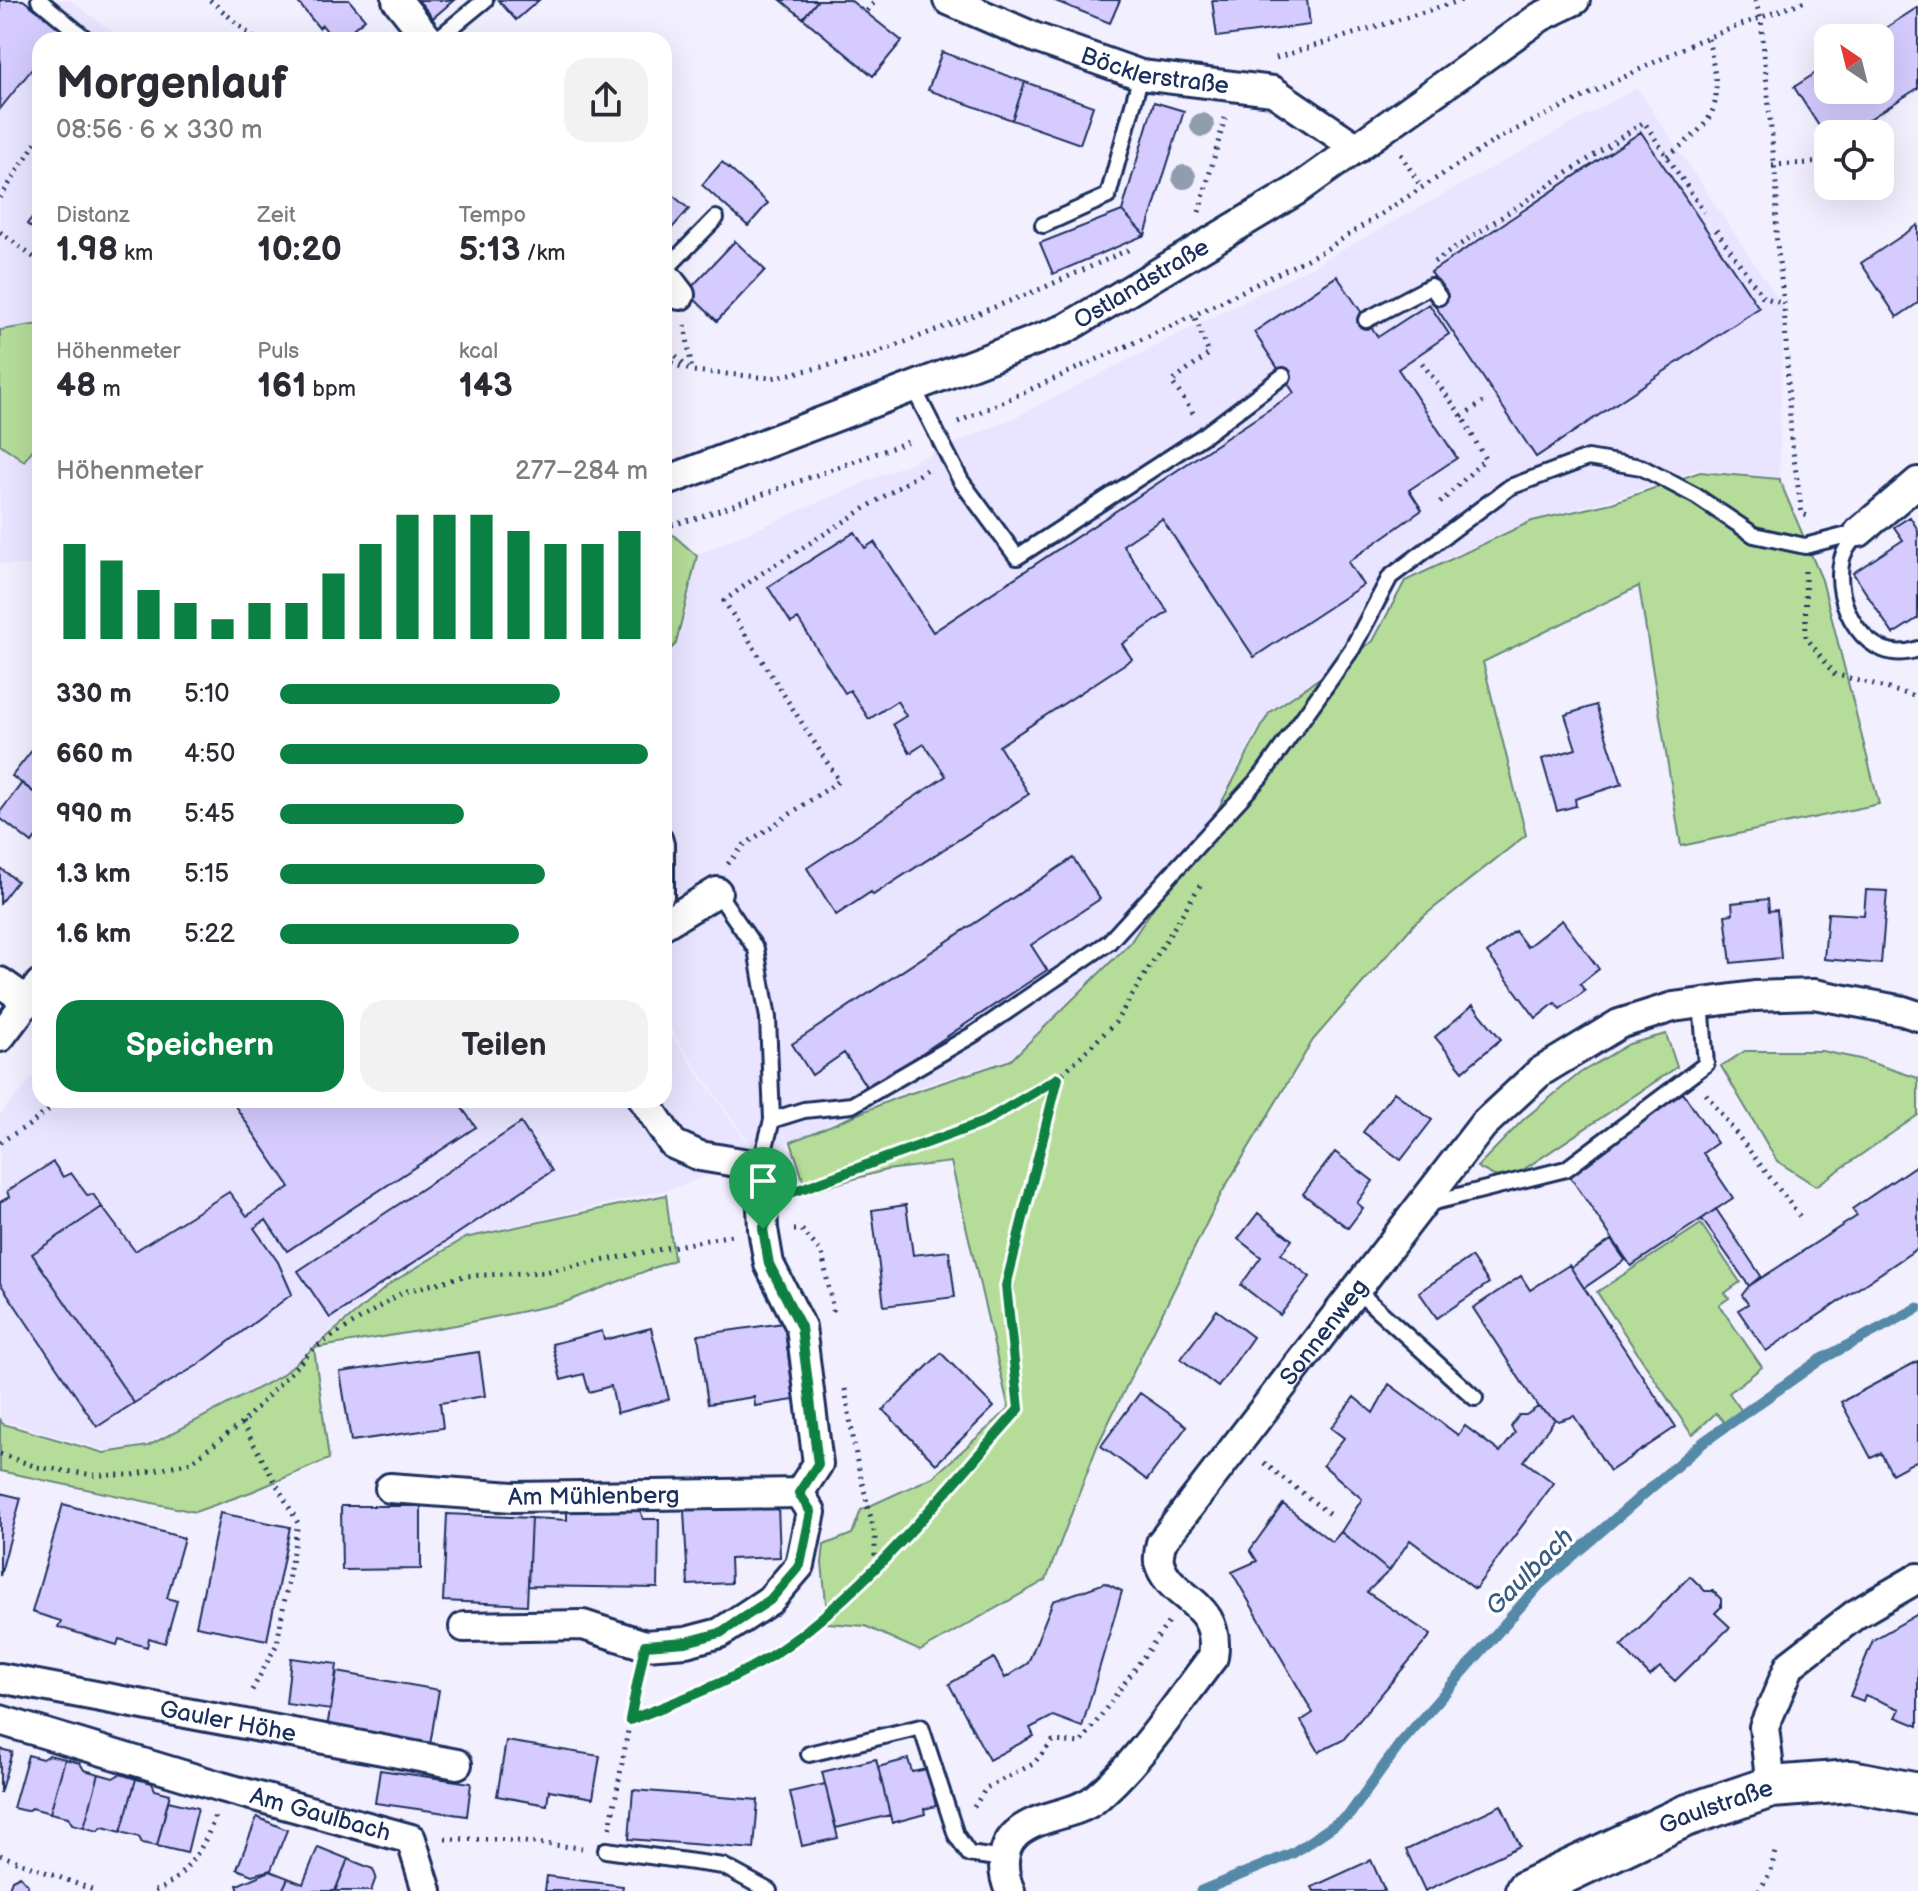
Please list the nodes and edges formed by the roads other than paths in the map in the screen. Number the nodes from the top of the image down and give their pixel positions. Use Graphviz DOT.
graph roads {
  1 [pos="39,0"];
  2 [pos="397,0"];
  3 [pos="485,0"];
  4 [pos="948,0"];
  5 [pos="1575,0"];
  6 [pos="77,32"];
  7 [pos="423,32"];
  8 [pos="446,32"];
  9 [pos="1141,75"];
  10 [pos="1357,148"];
  11 [pos="716,218"];
  12 [pos="1043,225"];
  13 [pos="672,276"];
  14 [pos="1435,291"];
  15 [pos="1366,320"];
  16 [pos="1283,376"];
  17 [pos="913,387"];
  18 [pos="672,479"];
  19 [pos="1918,482"];
  20 [pos="1859,532"];
  21 [pos="1918,649"];
  22 [pos="717,892"];
  23 [pos="672,919"];
  24 [pos="0,982"];
  25 [pos="32,992"];
  26 [pos="32,993"];
  27 [pos="1701,1002"];
  28 [pos="1918,1016"];
  29 [pos="0,1037"];
  30 [pos="649,1108"];
  31 [pos="772,1120"];
  32 [pos="760,1166"];
  33 [pos="1422,1205"];
  34 [pos="1356,1290"];
  35 [pos="1475,1398"];
  36 [pos="390,1488"];
  37 [pos="799,1493"];
  38 [pos="1918,1578"];
  39 [pos="464,1627"];
  40 [pos="0,1678"];
  41 [pos="0,1720"];
  42 [pos="809,1754"];
  43 [pos="457,1764"];
  44 [pos="1771,1787"];
  45 [pos="1918,1794"];
  46 [pos="606,1850"];
  47 [pos="1003,1859"];
  48 [pos="427,1891"];
  49 [pos="769,1891"];
  50 [pos="1010,1891"];
  51 [pos="1526,1891"];
  1 -- 6 [label="lane"];
  2 -- 7 [label="street"];
  3 -- 8 [label="lane"];
  4 -- 9 [label="street, Böcklerstraße"];
  5 -- 10 [label="street, Ostlandstraße"];
  9 -- 10 [label="street, Böcklerstraße"];
  9 -- 12 [label="lane"];
  10 -- 17 [label="street, Ostlandstraße"];
  11 -- 13 [label="lane"];
  14 -- 15 [label="lane"];
  16 -- 17 [label="lane"];
  17 -- 18 [label="street, Ostlandstraße"];
  19 -- 20 [label="street"];
  20 -- 21 [label="lane"];
  20 -- 31 [label="lane"];
  22 -- 23 [label="street"];
  22 -- 31 [label="lane"];
  24 -- 25 [label="street"];
  26 -- 29 [label="street"];
  27 -- 28 [label="street, Sonnenweg"];
  27 -- 33 [label="street, Sonnenweg"];
  27 -- 33 [label="lane"];
  30 -- 32 [label="street"];
  31 -- 32 [label="lane"];
  32 -- 37 [label="street"];
  33 -- 34 [label="street, Sonnenweg"];
  34 -- 35 [label="lane"];
  34 -- 47 [label="street, Sonnenweg"];
  36 -- 37 [label="street, Am Mühlenberg"];
  37 -- 39 [label="street"];
  38 -- 44 [label="street"];
  40 -- 43 [label="street, Gauler Höhe"];
  41 -- 48 [label="street, Am Gaulbach"];
  42 -- 47 [label="lane"];
  44 -- 45 [label="main road, Gaulstraße"];
  44 -- 51 [label="main road, Gaulstraße"];
  46 -- 49 [label="lane"];
  47 -- 50 [label="street"];
}
